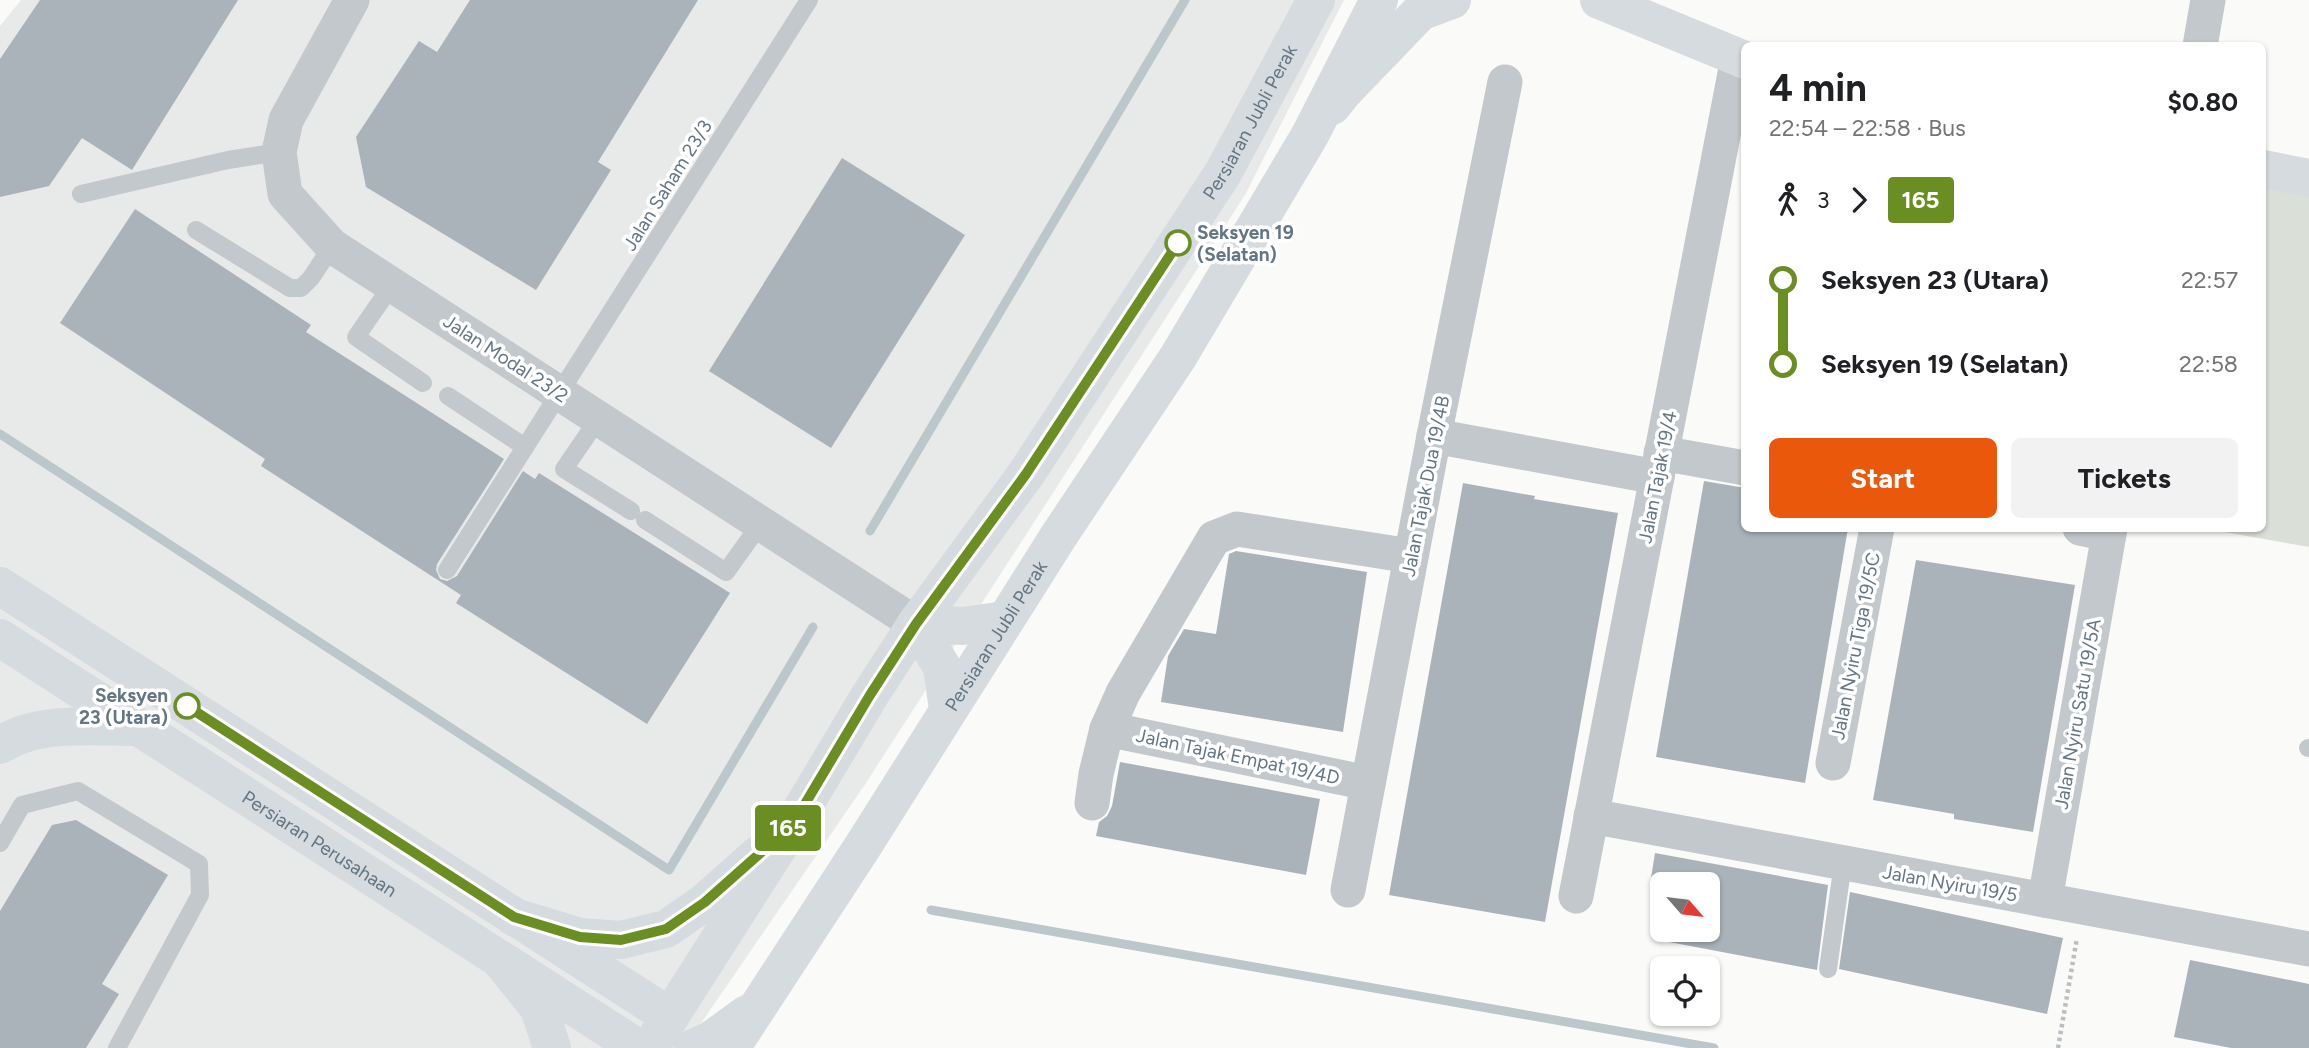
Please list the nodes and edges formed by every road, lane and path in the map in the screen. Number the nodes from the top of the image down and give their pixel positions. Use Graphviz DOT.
graph roads {
  1 [pos="352,0"];
  2 [pos="809,0"];
  3 [pos="1316,0"];
  4 [pos="1379,0"];
  5 [pos="1452,0"];
  6 [pos="1599,0"];
  7 [pos="2208,0"];
  8 [pos="2201,42"];
  9 [pos="1741,59"];
  10 [pos="1505,82"];
  11 [pos="1311,135"];
  12 [pos="279,152"];
  13 [pos="2266,170"];
  14 [pos="2309,178"];
  15 [pos="81,194"];
  16 [pos="196,230"];
  17 [pos="332,246"];
  18 [pos="392,285"];
  19 [pos="423,383"];
  20 [pos="560,393"];
  21 [pos="448,396"];
  22 [pos="599,418"];
  23 [pos="1434,436"];
  24 [pos="525,447"];
  25 [pos="1659,465"];
  26 [pos="1741,468"];
  27 [pos="761,523"];
  28 [pos="1876,532"];
  29 [pos="2100,532"];
  30 [pos="1411,556"];
  31 [pos="447,570"];
  32 [pos="0,586"];
  33 [pos="1004,620"];
  34 [pos="916,624"];
  35 [pos="0,638"];
  36 [pos="948,709"];
  37 [pos="138,727"];
  38 [pos="1107,729"];
  39 [pos="0,745"];
  40 [pos="1833,763"];
  41 [pos="1368,783"];
  42 [pos="1092,803"];
  43 [pos="1591,816"];
  44 [pos="793,824"];
  45 [pos="0,843"];
  46 [pos="1843,863"];
  47 [pos="1349,890"];
  48 [pos="1576,896"];
  49 [pos="2045,900"];
  50 [pos="2082,907"];
  51 [pos="514,917"];
  52 [pos="2309,949"];
  53 [pos="501,961"];
  54 [pos="1828,969"];
  55 [pos="760,1004"];
  56 [pos="668,1038"];
  57 [pos="117,1048"];
  58 [pos="552,1048"];
  59 [pos="638,1048"];
  60 [pos="693,1048"];
  61 [pos="731,1048"];
  62 [pos="2058,1048"];
  1 -- 12 [label="street, Jalan Modal 23/2"];
  2 -- 20 [label="lane, Jalan Saham 23/3"];
  3 -- 34 [label="main road, Persiaran Jubli Perak"];
  4 -- 11 [label="main road, Persiaran Jubli Perak"];
  5 -- 11 [label="main road"];
  6 -- 9 [label="main road"];
  7 -- 8 [label="street"];
  9 -- 25 [label="street, Jalan Tajak 19/4"];
  10 -- 23 [label="street, Jalan Tajak Dua 19/4B"];
  11 -- 33 [label="main road, Persiaran Jubli Perak"];
  12 -- 15 [label="lane"];
  12 -- 17 [label="street, Jalan Modal 23/2"];
  13 -- 14 [label="main road"];
  16 -- 17 [label="lane"];
  17 -- 18 [label="street, Jalan Modal 23/2"];
  18 -- 19 [label="lane"];
  18 -- 20 [label="street, Jalan Modal 23/2"];
  20 -- 22 [label="street, Jalan Modal 23/2"];
  20 -- 24 [label="lane, Jalan Saham 23/3"];
  21 -- 24 [label="lane"];
  22 -- 27 [label="street, Jalan Modal 23/2"];
  22 -- 27 [label="lane"];
  23 -- 25 [label="street"];
  23 -- 30 [label="street, Jalan Tajak Dua 19/4B"];
  24 -- 31 [label="lane, Jalan Saham 23/3"];
  25 -- 26 [label="street"];
  25 -- 43 [label="street, Jalan Tajak 19/4"];
  27 -- 34 [label="street, Jalan Modal 23/2"];
  28 -- 40 [label="street, Jalan Nyiru Tiga 19/5C"];
  29 -- 49 [label="street, Jalan Nyiru Satu 19/5A"];
  30 -- 38 [label="street"];
  30 -- 41 [label="street, Jalan Tajak Dua 19/4B"];
  32 -- 51 [label="main road"];
  33 -- 34 [label="main road"];
  33 -- 36 [label="main road, Persiaran Jubli Perak"];
  34 -- 36 [label="main road"];
  34 -- 44 [label="main road, Persiaran Jubli Perak"];
  35 -- 37 [label="main road, Persiaran Perusahaan"];
  36 -- 55 [label="main road, Persiaran Jubli Perak"];
  37 -- 39 [label="main road"];
  37 -- 53 [label="main road, Persiaran Perusahaan"];
  38 -- 41 [label="street, Jalan Tajak Empat 19/4D"];
  38 -- 42 [label="street"];
  41 -- 47 [label="street, Jalan Tajak Dua 19/4B"];
  43 -- 46 [label="street, Jalan Nyiru 19/5"];
  43 -- 48 [label="street, Jalan Tajak 19/4"];
  44 -- 51 [label="main road"];
  44 -- 56 [label="main road, Persiaran Jubli Perak"];
  45 -- 57 [label="lane"];
  46 -- 49 [label="street, Jalan Nyiru 19/5"];
  46 -- 54 [label="lane"];
  49 -- 50 [label="street, Jalan Nyiru 19/5"];
  50 -- 52 [label="street, Jalan Nyiru 19/5"];
  50 -- 62 [label="path"];
  51 -- 56 [label="main road"];
  53 -- 58 [label="main road"];
  53 -- 59 [label="main road, Persiaran Perusahaan"];
  55 -- 60 [label="main road"];
  55 -- 61 [label="main road, Persiaran Jubli Perak"];
}
